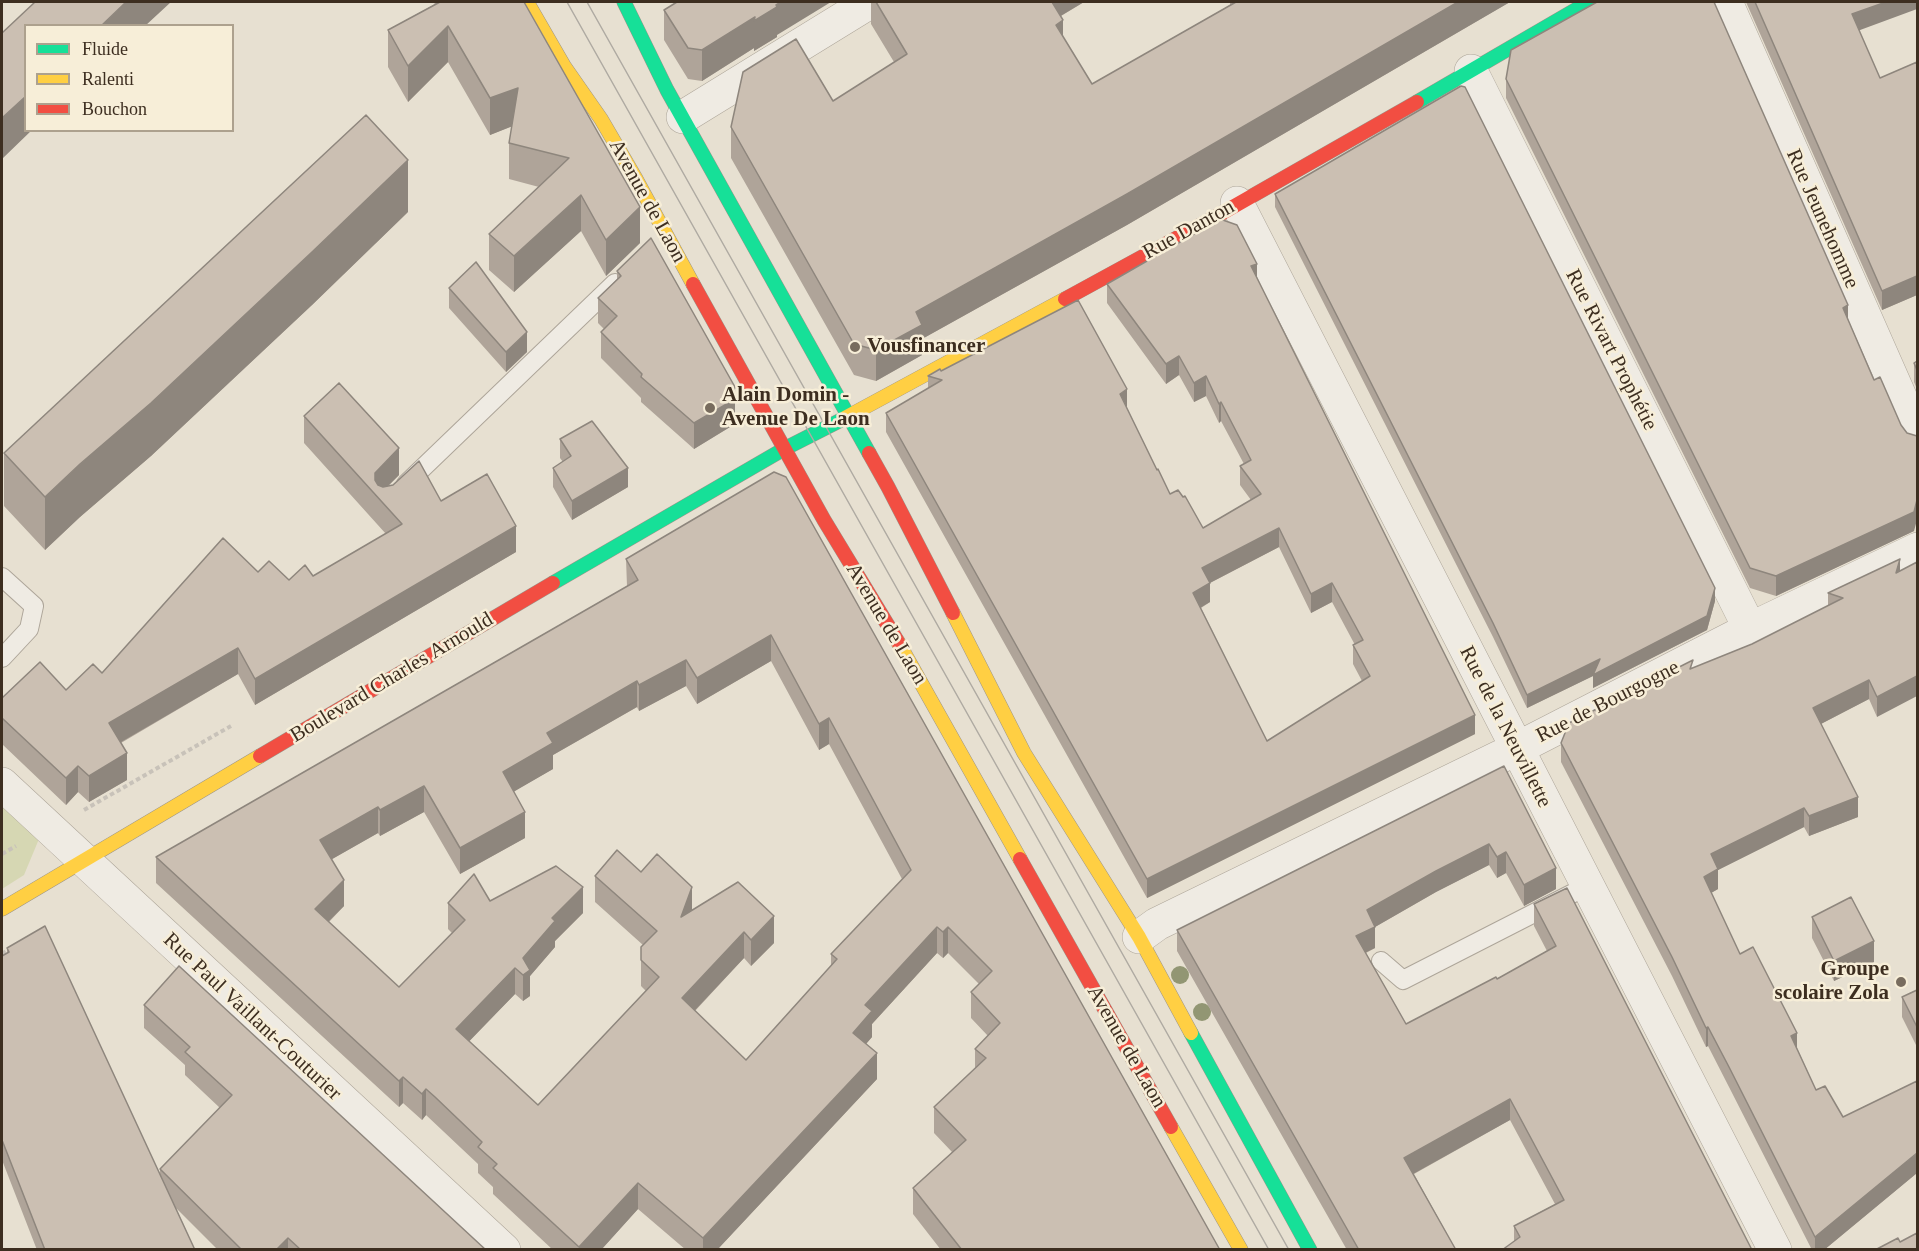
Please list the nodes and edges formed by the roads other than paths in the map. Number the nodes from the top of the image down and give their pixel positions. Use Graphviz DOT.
graph roads {
  1 [pos="527,2"];
  2 [pos="624,2"];
  3 [pos="870,2"];
  4 [pos="1589,2"];
  5 [pos="1726,2"];
  6 [pos="1471,71"];
  7 [pos="683,117"];
  8 [pos="1237,203"];
  9 [pos="666,234"];
  10 [pos="650,250"];
  11 [pos="624,275"];
  12 [pos="847,416"];
  13 [pos="1917,437"];
  14 [pos="784,449"];
  15 [pos="395,495"];
  16 [pos="1917,549"];
  17 [pos="2,577"];
  18 [pos="1750,629"];
  19 [pos="2,658"];
  20 [pos="1516,749"];
  21 [pos="2,784"];
  22 [pos="83,861"];
  23 [pos="1587,886"];
  24 [pos="2,909"];
  25 [pos="1139,937"];
  26 [pos="1381,961"];
  27 [pos="504,1250"];
  28 [pos="1241,1250"];
  29 [pos="1310,1250"];
  30 [pos="1775,1250"];
  1 -- 9 [label="main road, Avenue de Laon"];
  2 -- 7 [label="main road"];
  3 -- 7 [label="street"];
  4 -- 6 [label="main road, Rue Danton"];
  5 -- 13 [label="street, Rue Jeunehomme"];
  6 -- 8 [label="main road, Rue Danton"];
  6 -- 18 [label="street, Rue Rivart Prophétie"];
  7 -- 12 [label="main road"];
  8 -- 12 [label="main road, Rue Danton"];
  8 -- 20 [label="street, Rue de la Neuvillette"];
  9 -- 10 [label="lane"];
  9 -- 14 [label="main road, Avenue de Laon"];
  11 -- 15 [label="lane"];
  12 -- 14 [label="main road, Rue Danton"];
  12 -- 25 [label="main road"];
  14 -- 22 [label="main road, Boulevard Charles Arnould"];
  14 -- 28 [label="main road, Avenue de Laon"];
  16 -- 18 [label="street, Rue de Bourgogne"];
  17 -- 19 [label="lane"];
  18 -- 20 [label="street, Rue de Bourgogne"];
  20 -- 23 [label="street, Rue de la Neuvillette"];
  20 -- 25 [label="street, Rue de Bourgogne"];
  21 -- 22 [label="street, Rue Paul Vaillant-Couturier"];
  22 -- 24 [label="main road, Boulevard Charles Arnould"];
  22 -- 27 [label="street, Rue Paul Vaillant-Couturier"];
  23 -- 26 [label="lane"];
  23 -- 30 [label="street, Rue de la Neuvillette"];
  25 -- 29 [label="main road"];
}
